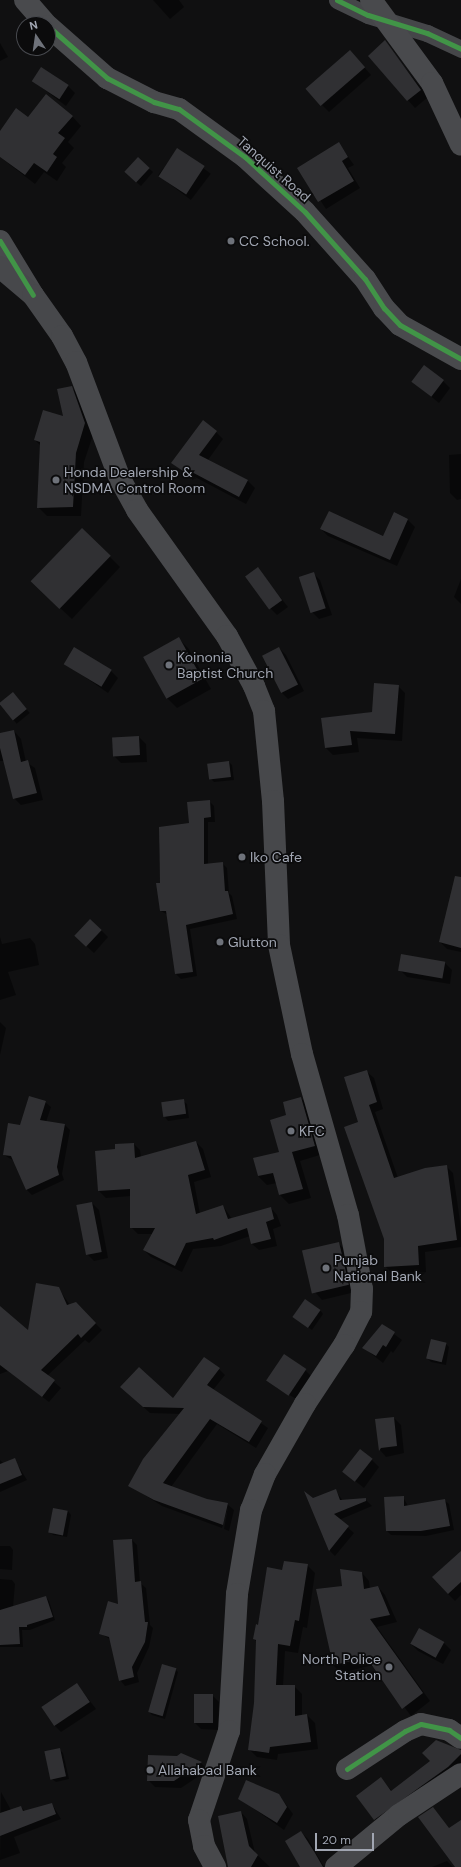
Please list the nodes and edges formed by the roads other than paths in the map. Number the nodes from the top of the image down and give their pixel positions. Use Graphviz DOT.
graph roads {
  1 [pos="25,0"];
  2 [pos="337,0"];
  3 [pos="371,0"];
  4 [pos="39,16"];
  5 [pos="383,18"];
  6 [pos="56,33"];
  7 [pos="461,49"];
  8 [pos="461,145"];
  9 [pos="0,241"];
  10 [pos="0,267"];
  11 [pos="33,295"];
  12 [pos="461,359"];
  13 [pos="461,1738"];
  14 [pos="347,1769"];
  15 [pos="460,1773"];
  16 [pos="215,1867"];
  17 [pos="336,1867"];
  1 -- 4 [label="street, Tanquist Road"];
  2 -- 5 [label="street"];
  3 -- 5 [label="street"];
  5 -- 7 [label="street"];
  5 -- 8 [label="street"];
  6 -- 12 [label="street, Tanquist Road"];
  9 -- 11 [label="street"];
  10 -- 11 [label="highway"];
  11 -- 16 [label="highway"];
  13 -- 14 [label="street"];
  15 -- 17 [label="highway"];
}
